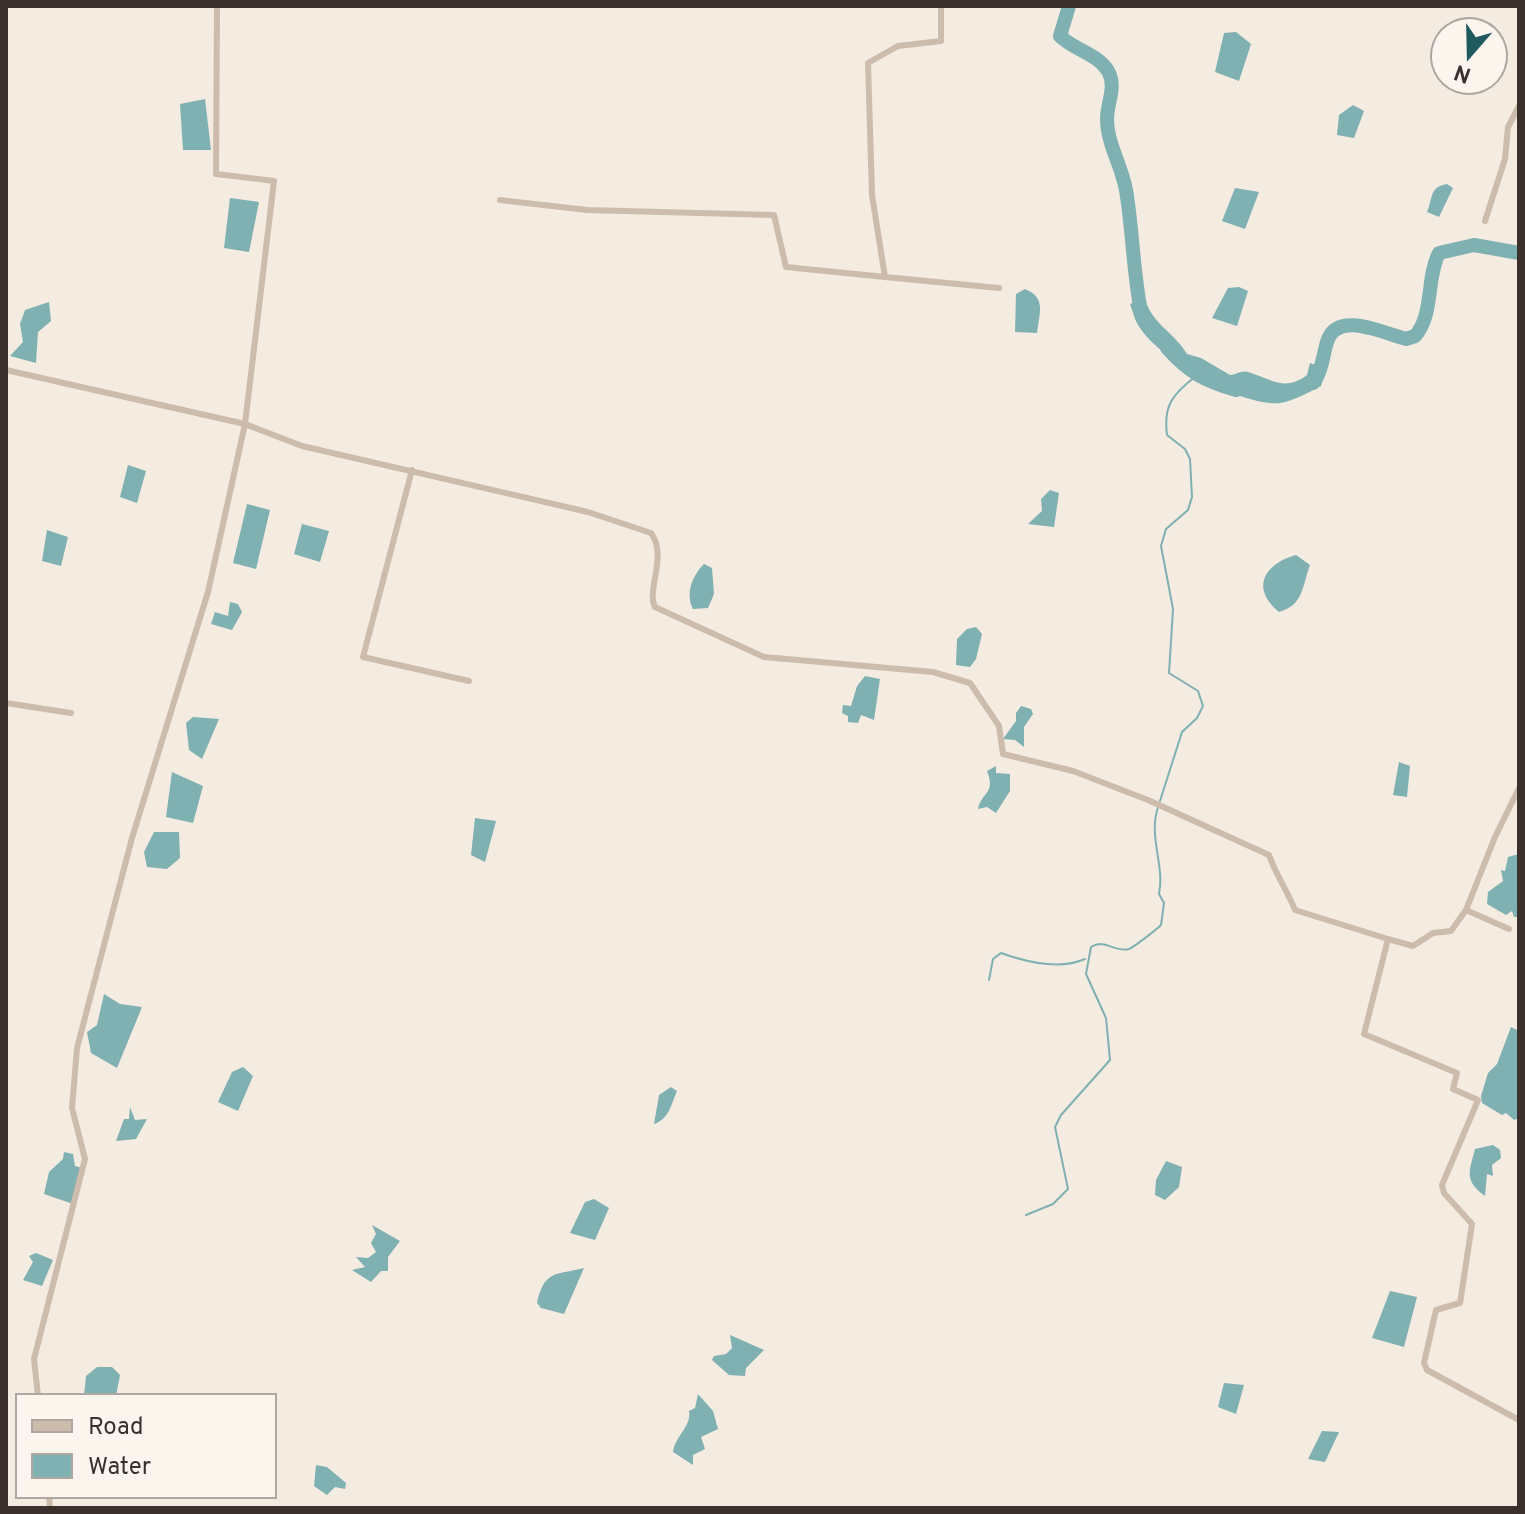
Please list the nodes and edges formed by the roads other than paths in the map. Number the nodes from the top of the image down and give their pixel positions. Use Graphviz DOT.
graph roads {
  1 [pos="217,6"];
  2 [pos="941,6"];
  3 [pos="1519,106"];
  4 [pos="500,200"];
  5 [pos="1485,221"];
  6 [pos="885,277"];
  7 [pos="999,288"];
  8 [pos="6,370"];
  9 [pos="245,424"];
  10 [pos="412,470"];
  11 [pos="469,681"];
  12 [pos="6,703"];
  13 [pos="71,713"];
  14 [pos="1519,788"];
  15 [pos="1466,910"];
  16 [pos="1509,929"];
  17 [pos="1388,939"];
  18 [pos="38,1394"];
  19 [pos="1519,1420"];
  1 -- 9 [label="street"];
  2 -- 6 [label="street"];
  3 -- 5 [label="street"];
  4 -- 6 [label="street"];
  6 -- 7 [label="street"];
  8 -- 9 [label="street"];
  9 -- 10 [label="street"];
  9 -- 18 [label="street"];
  10 -- 11 [label="street"];
  10 -- 17 [label="street"];
  12 -- 13 [label="street"];
  14 -- 15 [label="street"];
  15 -- 16 [label="street"];
  15 -- 17 [label="street"];
  17 -- 19 [label="street"];
}
